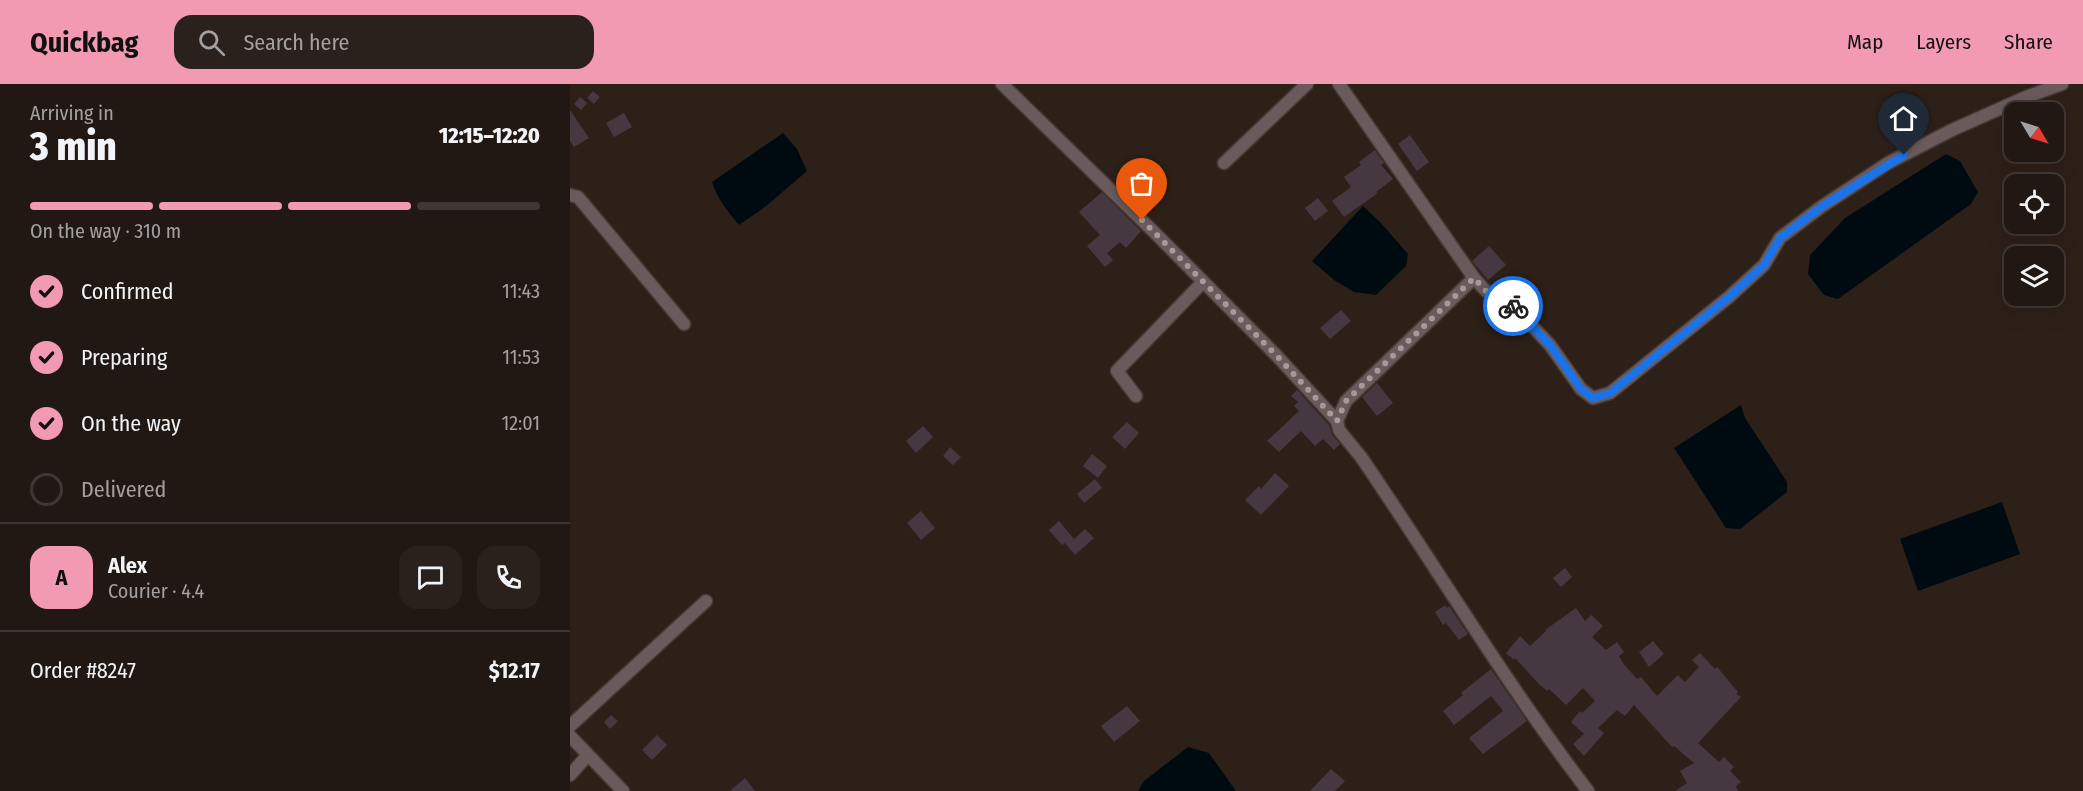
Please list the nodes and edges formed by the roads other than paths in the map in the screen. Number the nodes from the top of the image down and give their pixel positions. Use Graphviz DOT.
graph roads {
  1 [pos="1002,84"];
  2 [pos="1307,84"];
  3 [pos="1339,84"];
  4 [pos="2062,84"];
  5 [pos="1224,163"];
  6 [pos="570,195"];
  7 [pos="1474,278"];
  8 [pos="1202,283"];
  9 [pos="684,324"];
  10 [pos="1136,396"];
  11 [pos="1337,421"];
  12 [pos="706,601"];
  13 [pos="570,726"];
  14 [pos="570,736"];
  15 [pos="588,755"];
  16 [pos="570,775"];
  17 [pos="623,791"];
  18 [pos="1588,791"];
  1 -- 8 [label="street"];
  2 -- 5 [label="street"];
  3 -- 7 [label="street"];
  4 -- 7 [label="street"];
  6 -- 9 [label="street"];
  7 -- 11 [label="street"];
  8 -- 10 [label="street"];
  8 -- 11 [label="street"];
  11 -- 18 [label="street"];
  12 -- 13 [label="street"];
  14 -- 15 [label="street"];
  15 -- 16 [label="street"];
  15 -- 17 [label="street"];
}
